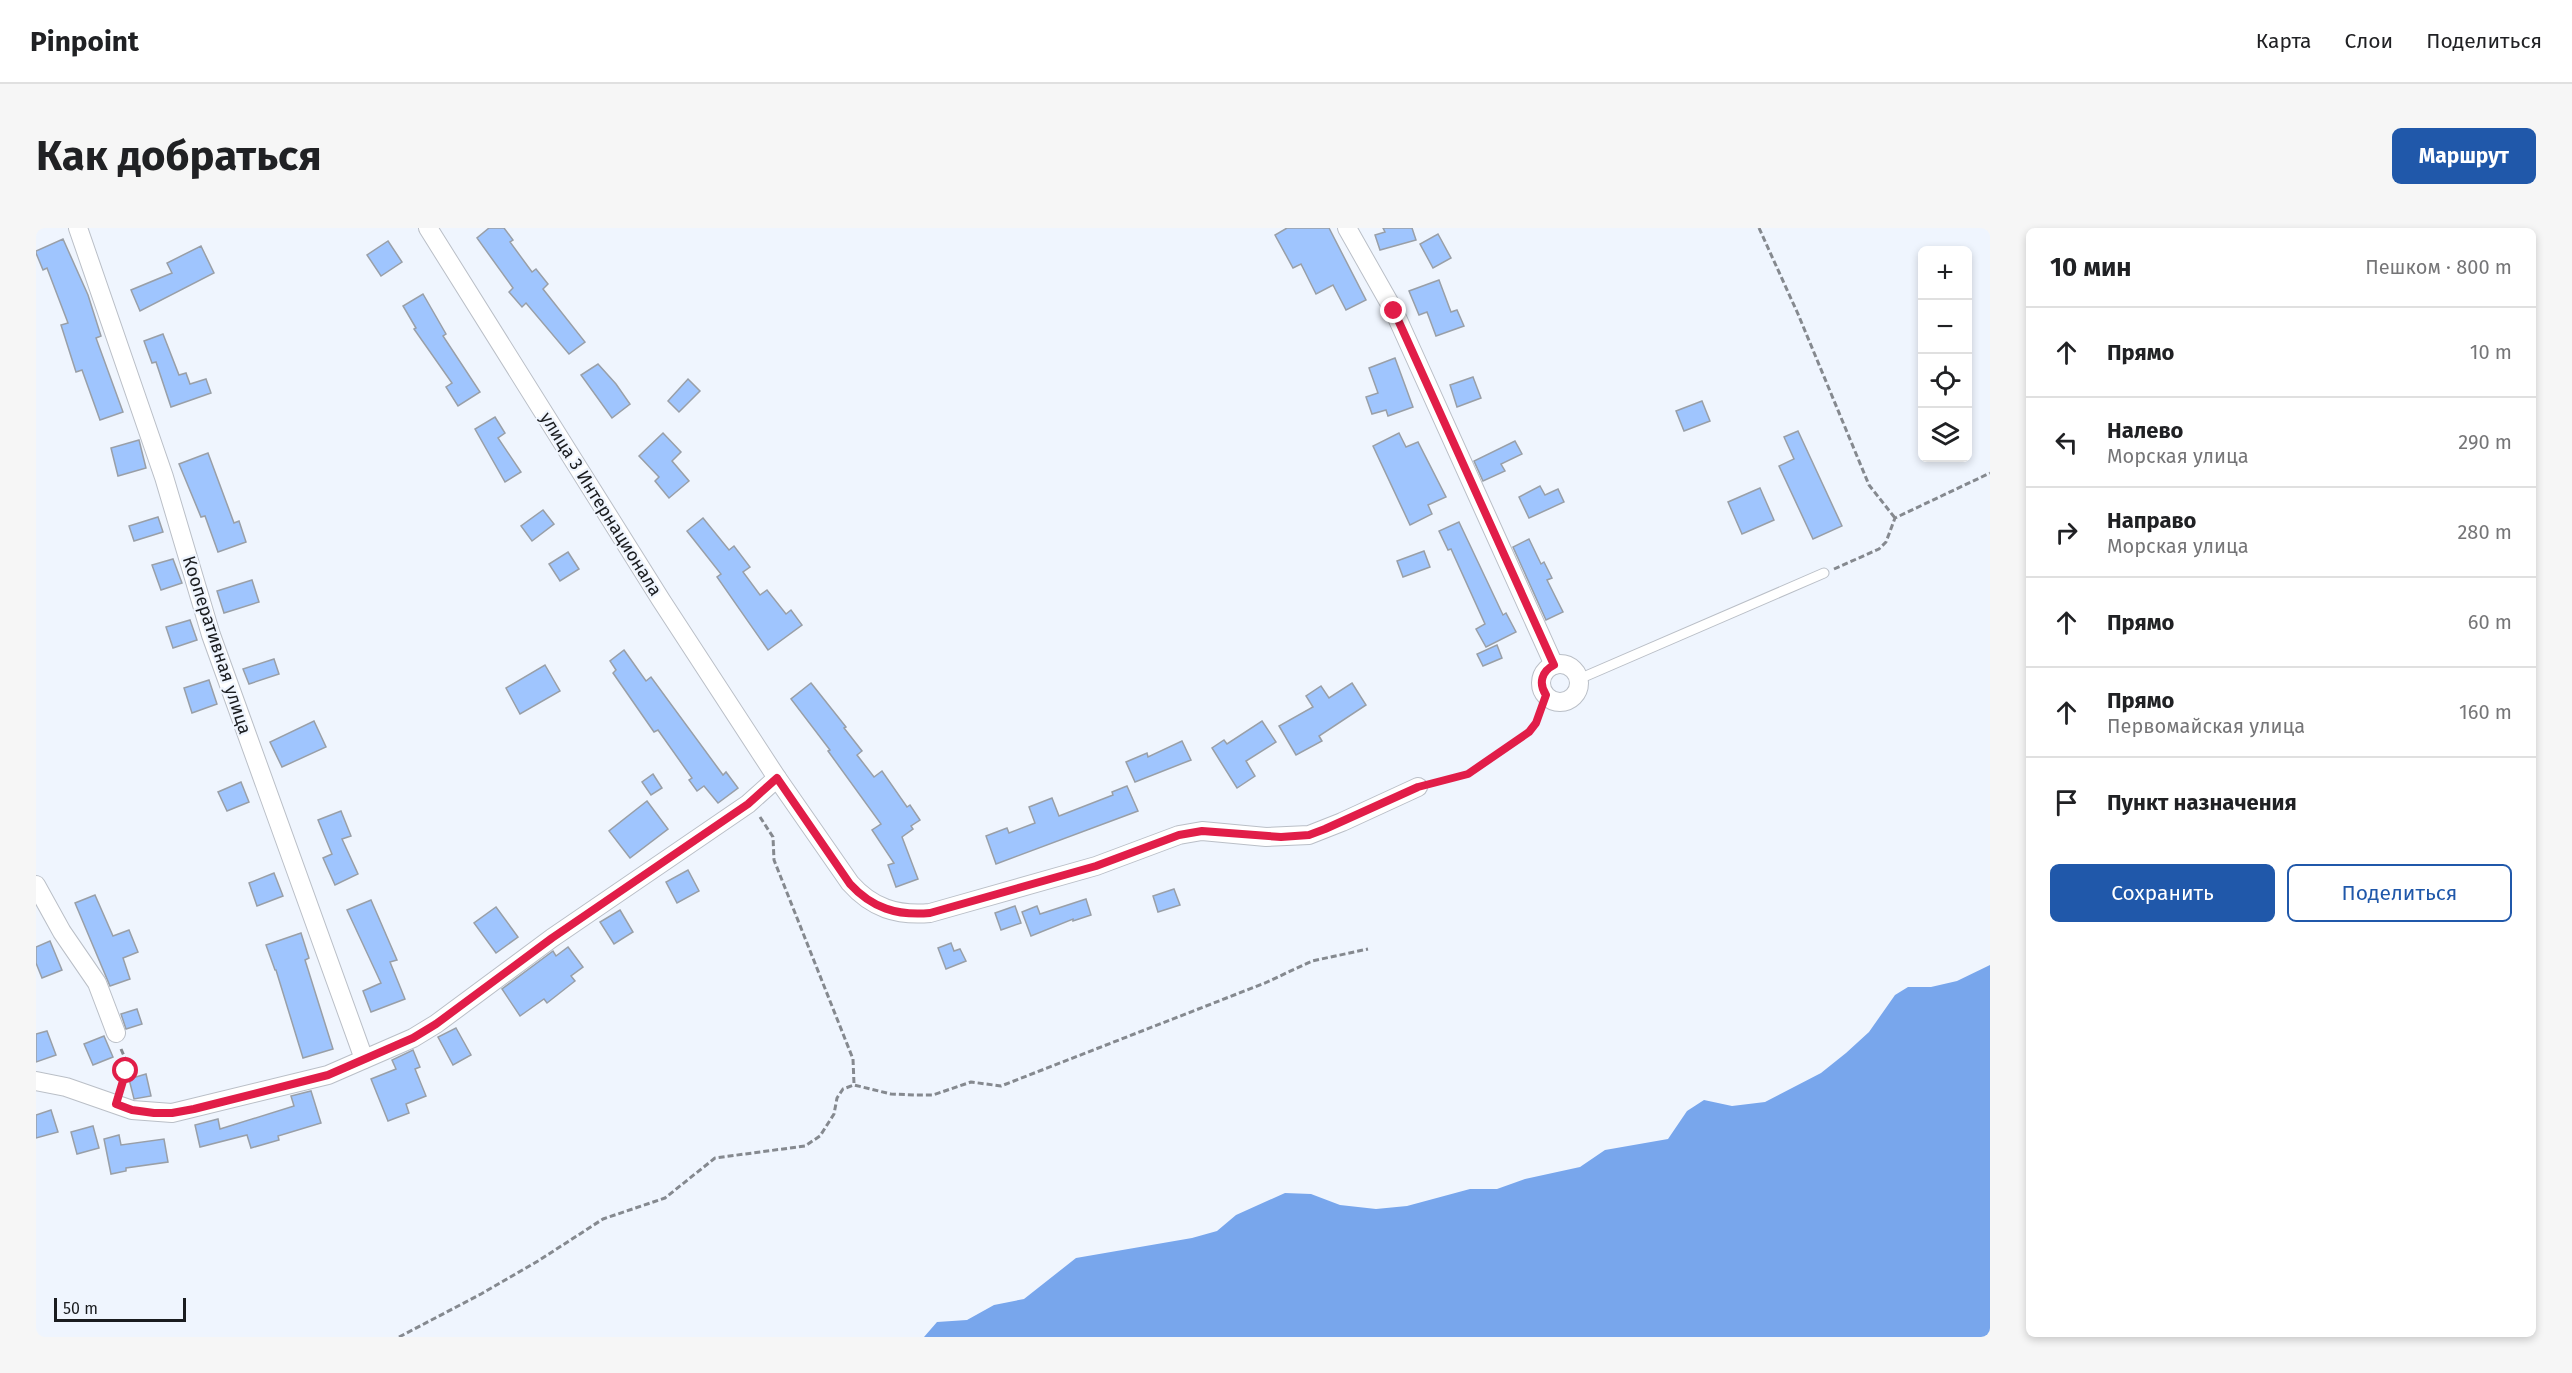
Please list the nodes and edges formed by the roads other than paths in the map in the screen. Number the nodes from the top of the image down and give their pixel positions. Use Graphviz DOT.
graph roads {
  1 [pos="78,228"];
  2 [pos="428,228"];
  3 [pos="1347,228"];
  4 [pos="1824,573"];
  5 [pos="1554,665"];
  6 [pos="1579,678"];
  7 [pos="777,778"];
  8 [pos="1418,787"];
  9 [pos="36,885"];
  10 [pos="116,1033"];
  11 [pos="364,1059"];
  12 [pos="36,1081"];
  1 -- 11 [label="street, Кооперативная улица"];
  2 -- 7 [label="street, улица 3 Интернационала"];
  3 -- 5 [label="street"];
  4 -- 6 [label="lane"];
  5 -- 6 [label="street"];
  5 -- 6 [label="street"];
  7 -- 8 [label="street, улица 3 Интернационала"];
  7 -- 11 [label="street"];
  9 -- 10 [label="street"];
  11 -- 12 [label="street"];
}
